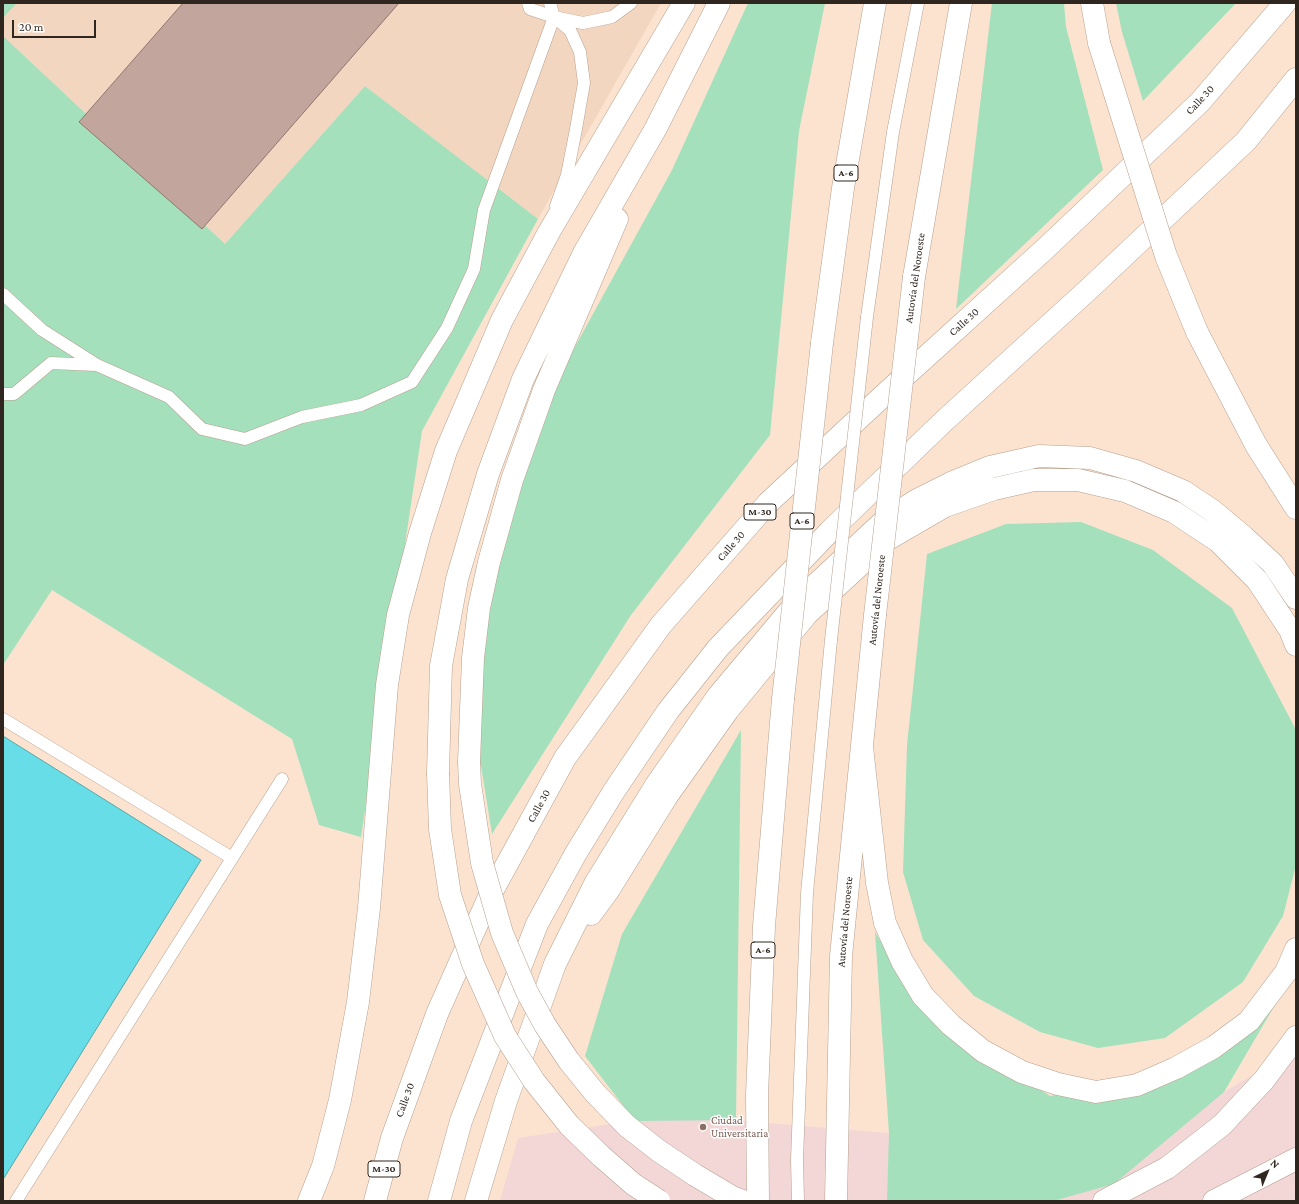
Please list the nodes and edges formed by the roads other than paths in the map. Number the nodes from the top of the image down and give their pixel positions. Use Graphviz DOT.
graph roads {
  1 [pos="528,3"];
  2 [pos="550,3"];
  3 [pos="631,3"];
  4 [pos="684,3"];
  5 [pos="719,3"];
  6 [pos="875,3"];
  7 [pos="918,3"];
  8 [pos="961,3"];
  9 [pos="1092,3"];
  10 [pos="1285,3"];
  11 [pos="554,17"];
  12 [pos="1296,79"];
  13 [pos="656,128"];
  14 [pos="549,232"];
  15 [pos="3,294"];
  16 [pos="98,365"];
  17 [pos="3,394"];
  18 [pos="1296,508"];
  19 [pos="1296,598"];
  20 [pos="1296,645"];
  21 [pos="3,719"];
  22 [pos="862,747"];
  23 [pos="282,779"];
  24 [pos="232,858"];
  25 [pos="1296,949"];
  26 [pos="555,964"];
  27 [pos="1296,1037"];
  28 [pos="392,1138"];
  29 [pos="1296,1158"];
  30 [pos="16,1201"];
  31 [pos="309,1201"];
  32 [pos="364,1201"];
  33 [pos="375,1201"];
  34 [pos="439,1201"];
  35 [pos="476,1201"];
  36 [pos="660,1201"];
  37 [pos="743,1201"];
  38 [pos="758,1201"];
  39 [pos="798,1201"];
  40 [pos="836,1201"];
  41 [pos="1104,1201"];
  42 [pos="1214,1201"];
  1 -- 11 [label="lane"];
  2 -- 11 [label="lane"];
  3 -- 11 [label="lane"];
  4 -- 14 [label="highway"];
  5 -- 13 [label="highway"];
  6 -- 38 [label="highway, A-6, bridge"];
  7 -- 39 [label="lane, bridge"];
  8 -- 22 [label="highway, Autovía del Noroeste, bridge"];
  9 -- 18 [label="highway, bridge"];
  10 -- 28 [label="highway, Calle 30 / M-30"];
  11 -- 14 [label="lane"];
  11 -- 16 [label="lane"];
  12 -- 34 [label="highway"];
  13 -- 36 [label="highway, bridge"];
  13 -- 37 [label="highway, bridge"];
  14 -- 31 [label="highway"];
  15 -- 16 [label="lane"];
  16 -- 17 [label="lane"];
  19 -- 26 [label="highway"];
  20 -- 26 [label="highway"];
  21 -- 24 [label="lane"];
  22 -- 25 [label="highway"];
  22 -- 40 [label="highway, Autovía del Noroeste"];
  23 -- 24 [label="lane"];
  24 -- 30 [label="lane"];
  26 -- 35 [label="highway"];
  27 -- 41 [label="highway"];
  28 -- 32 [label="highway"];
  28 -- 33 [label="highway, Calle 30 / M-30"];
  29 -- 42 [label="highway"];
}
